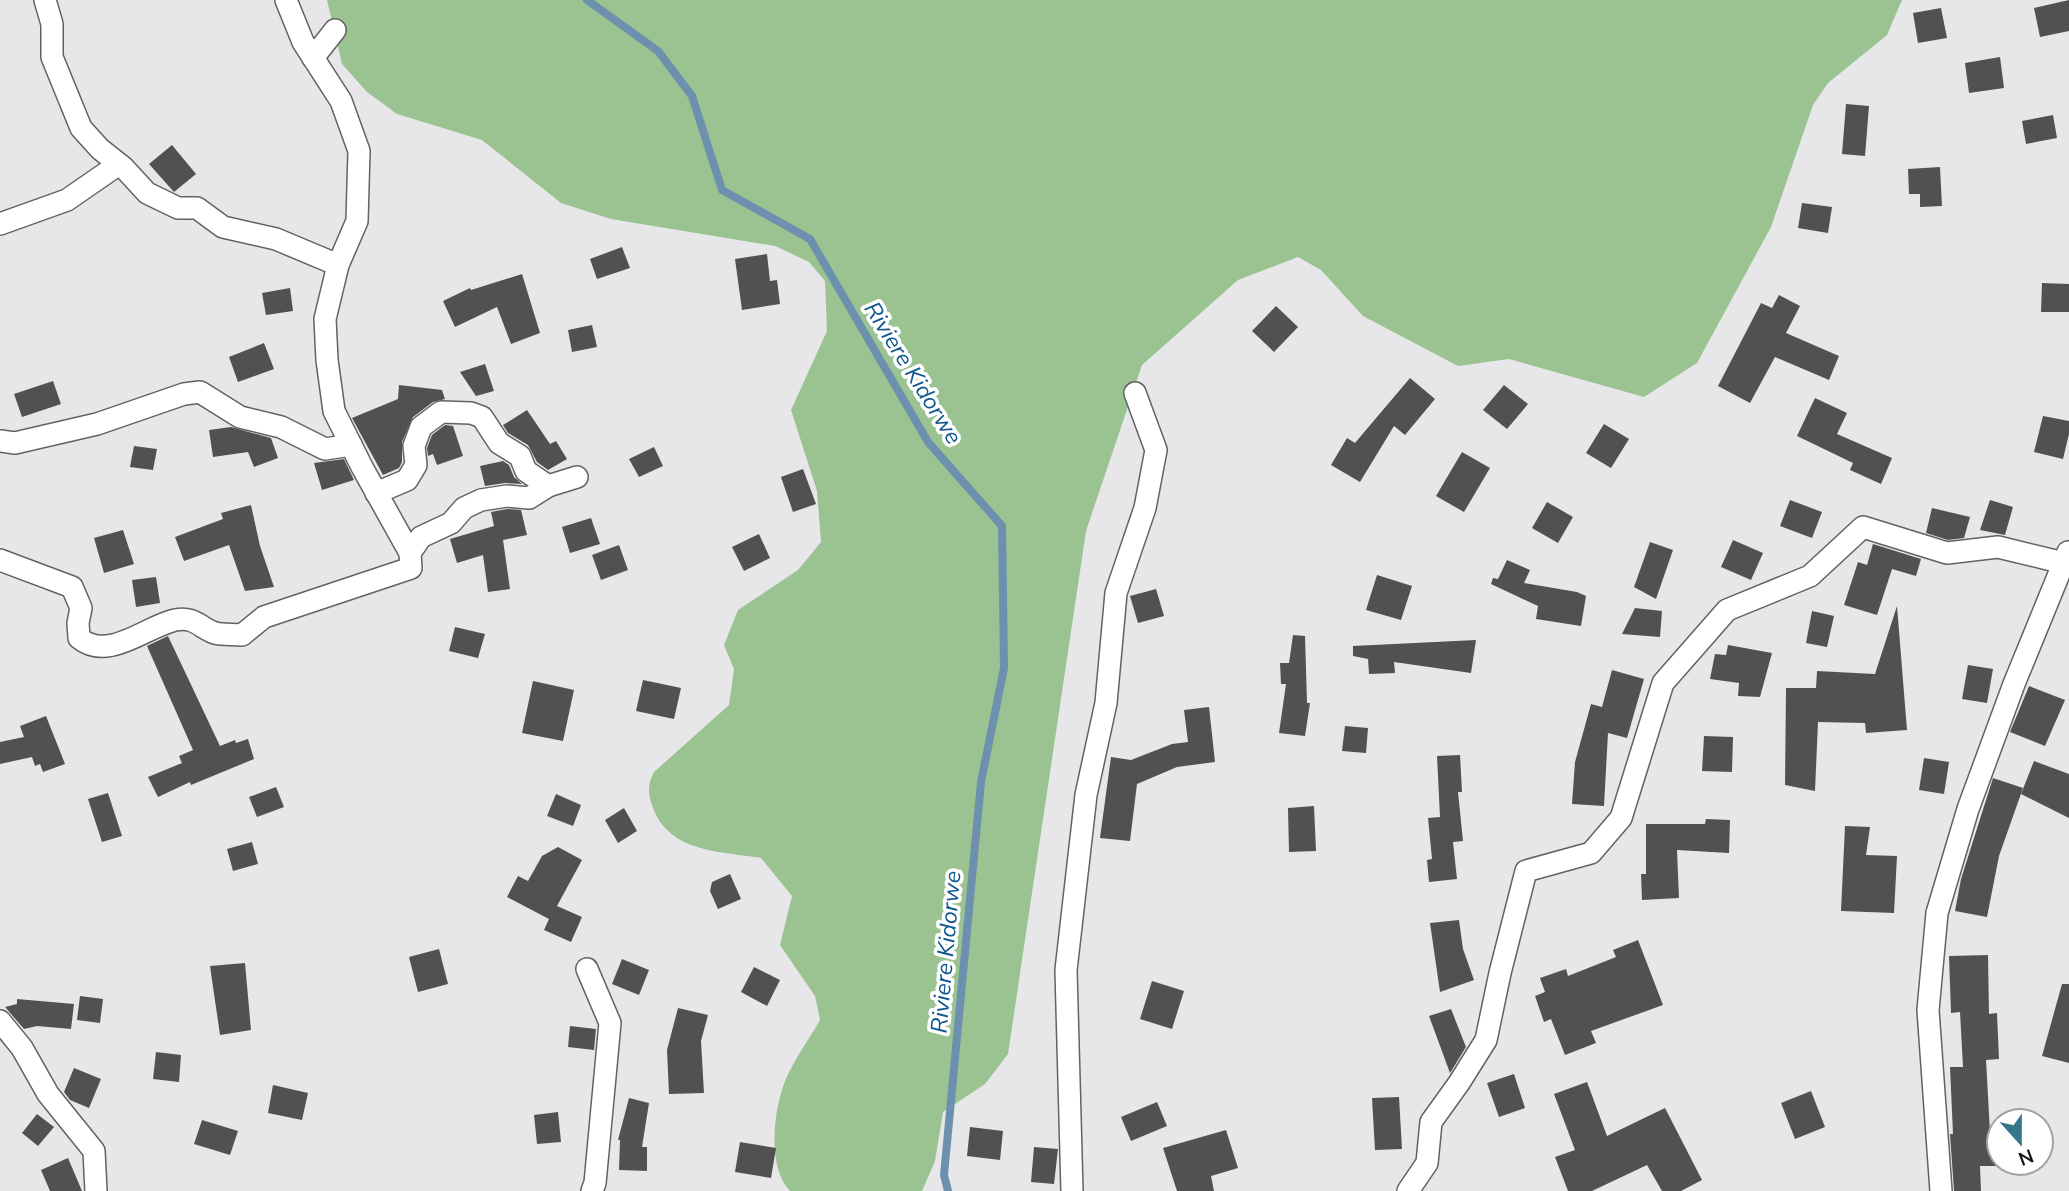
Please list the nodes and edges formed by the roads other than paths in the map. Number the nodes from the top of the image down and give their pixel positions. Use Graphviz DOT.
graph roads {
  1 [pos="45,0"];
  2 [pos="286,0"];
  3 [pos="335,30"];
  4 [pos="313,58"];
  5 [pos="119,163"];
  6 [pos="0,224"];
  7 [pos="338,265"];
  8 [pos="1135,393"];
  9 [pos="0,441"];
  10 [pos="351,445"];
  11 [pos="577,477"];
  12 [pos="548,486"];
  13 [pos="376,493"];
  14 [pos="410,553"];
  15 [pos="2067,558"];
  16 [pos="0,560"];
  17 [pos="587,969"];
  18 [pos="0,1021"];
  19 [pos="96,1191"];
  20 [pos="592,1191"];
  21 [pos="1072,1191"];
  22 [pos="1408,1191"];
  23 [pos="1941,1191"];
  1 -- 5 [label="street"];
  2 -- 4 [label="street"];
  3 -- 4 [label="street"];
  4 -- 7 [label="street"];
  5 -- 6 [label="street"];
  5 -- 7 [label="street"];
  7 -- 10 [label="street"];
  8 -- 21 [label="street"];
  9 -- 10 [label="street"];
  10 -- 13 [label="street"];
  11 -- 12 [label="street"];
  12 -- 13 [label="street"];
  12 -- 14 [label="street"];
  13 -- 14 [label="street"];
  14 -- 16 [label="street"];
  15 -- 22 [label="street"];
  15 -- 23 [label="street"];
  17 -- 20 [label="street"];
  18 -- 19 [label="street"];
}
